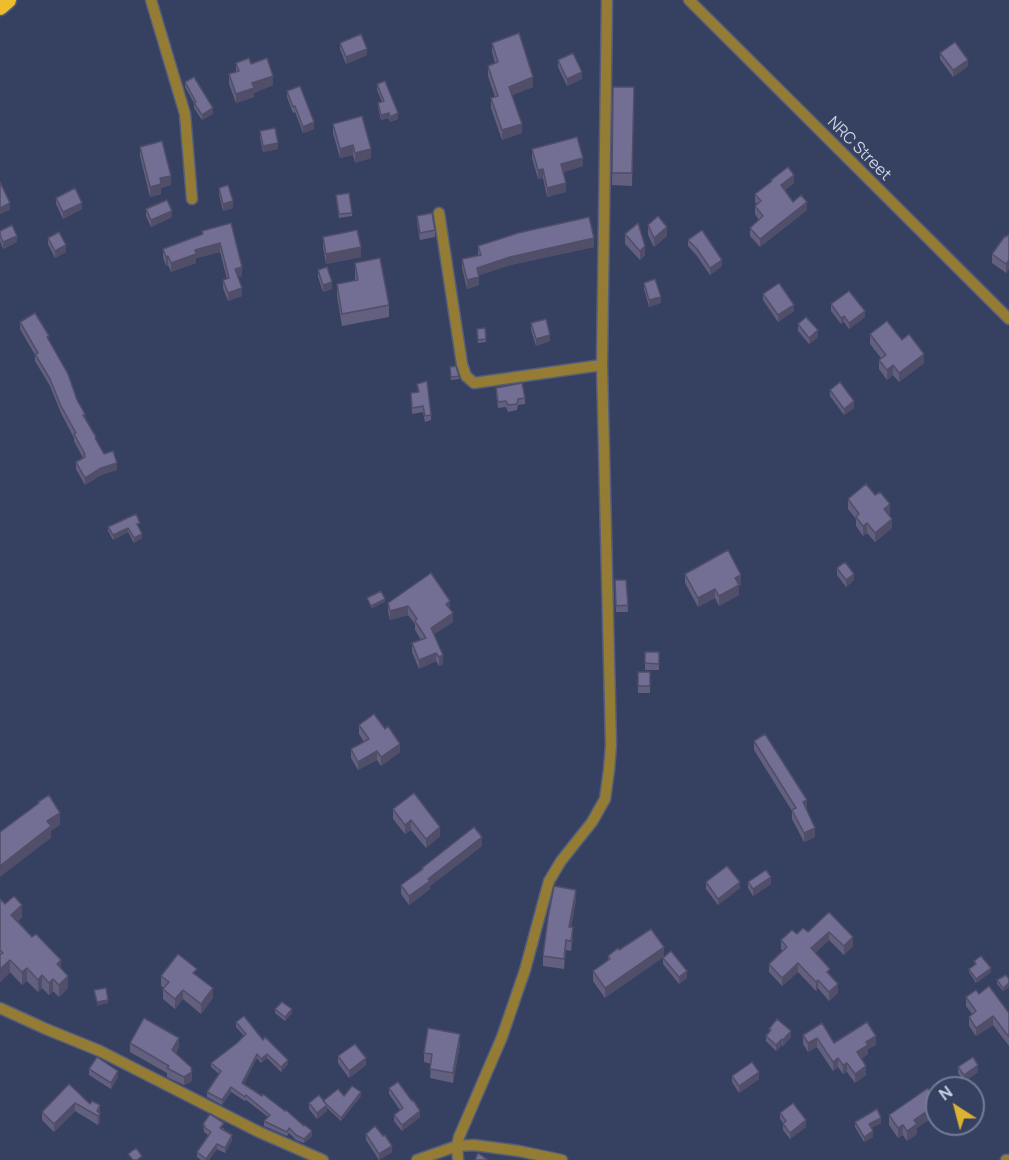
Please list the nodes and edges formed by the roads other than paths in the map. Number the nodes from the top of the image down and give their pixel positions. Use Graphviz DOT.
graph roads {
  1 [pos="8,0"];
  2 [pos="151,0"];
  3 [pos="607,0"];
  4 [pos="689,0"];
  5 [pos="0,7"];
  6 [pos="192,199"];
  7 [pos="439,213"];
  8 [pos="1009,319"];
  9 [pos="602,365"];
  10 [pos="0,1008"];
  11 [pos="457,1146"];
  12 [pos="322,1160"];
  13 [pos="417,1160"];
  14 [pos="458,1160"];
  15 [pos="562,1160"];
  1 -- 5 [label="highway"];
  2 -- 6 [label="street"];
  3 -- 9 [label="street"];
  4 -- 8 [label="street, NRC Street"];
  7 -- 9 [label="street"];
  9 -- 11 [label="street"];
  10 -- 12 [label="street"];
  11 -- 13 [label="street"];
  11 -- 14 [label="street"];
  11 -- 15 [label="street"];
}
